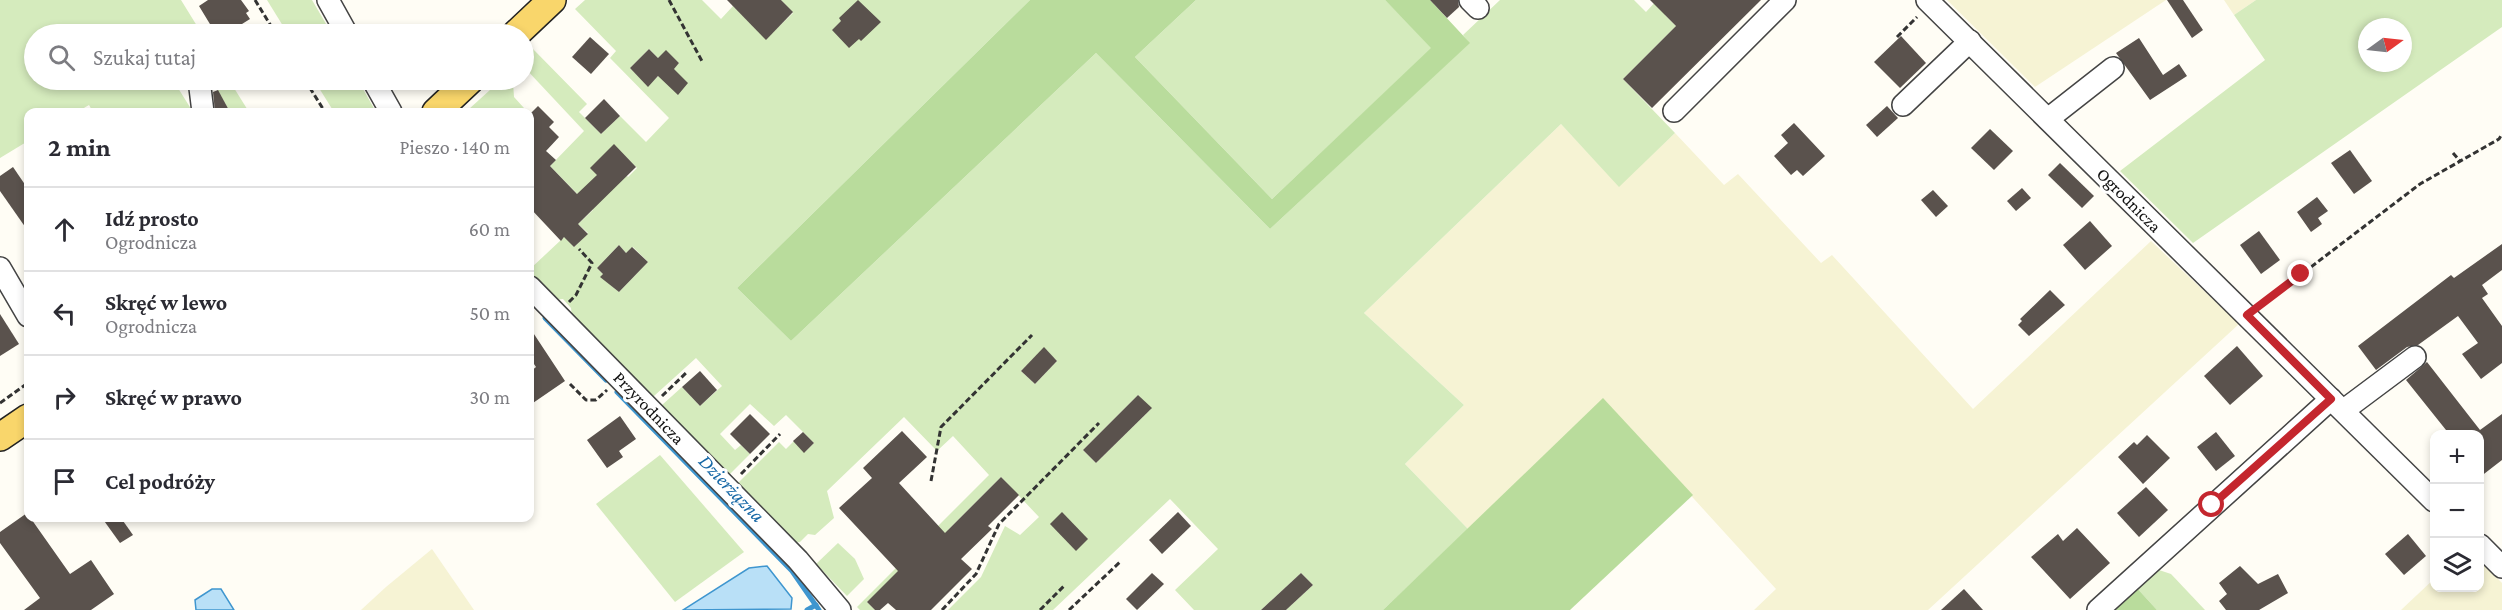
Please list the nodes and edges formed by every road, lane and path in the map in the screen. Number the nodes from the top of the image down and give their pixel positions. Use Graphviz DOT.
graph roads {
  1 [pos="255,0"];
  2 [pos="328,0"];
  3 [pos="552,0"];
  4 [pos="669,0"];
  5 [pos="1785,0"];
  6 [pos="1929,2"];
  7 [pos="270,24"];
  8 [pos="341,24"];
  9 [pos="527,24"];
  10 [pos="1897,37"];
  11 [pos="1970,41"];
  12 [pos="703,63"];
  13 [pos="2114,68"];
  14 [pos="200,90"];
  15 [pos="312,90"];
  16 [pos="379,90"];
  17 [pos="459,90"];
  18 [pos="1903,105"];
  19 [pos="202,108"];
  20 [pos="323,108"];
  21 [pos="389,108"];
  22 [pos="440,108"];
  23 [pos="1674,111"];
  24 [pos="2048,119"];
  25 [pos="2502,134"];
  26 [pos="2453,153"];
  27 [pos="2460,162"];
  28 [pos="2404,188"];
  29 [pos="2408,193"];
  30 [pos="2341,234"];
  31 [pos="2346,240"];
  32 [pos="579,249"];
  33 [pos="2296,267"];
  34 [pos="0,268"];
  35 [pos="2301,274"];
  36 [pos="534,291"];
  37 [pos="24,309"];
  38 [pos="556,314"];
  39 [pos="2247,315"];
  40 [pos="1032,335"];
  41 [pos="2415,357"];
  42 [pos="687,372"];
  43 [pos="619,378"];
  44 [pos="570,384"];
  45 [pos="24,386"];
  46 [pos="0,403"];
  47 [pos="2337,405"];
  48 [pos="649,408"];
  49 [pos="24,421"];
  50 [pos="1099,423"];
  51 [pos="780,434"];
  52 [pos="0,438"];
  53 [pos="931,481"];
  54 [pos="727,488"];
  55 [pos="2430,497"];
  56 [pos="2484,549"];
  57 [pos="1120,562"];
  58 [pos="2502,567"];
  59 [pos="1064,586"];
  60 [pos="840,610"];
  61 [pos="942,610"];
  62 [pos="1040,610"];
  63 [pos="1069,610"];
  64 [pos="2098,610"];
  1 -- 7 [label="path"];
  2 -- 8 [label="street"];
  3 -- 9 [label="main road"];
  4 -- 12 [label="path"];
  5 -- 23 [label="street"];
  6 -- 10 [label="path"];
  6 -- 11 [label="street, Ogrodnicza"];
  11 -- 18 [label="street"];
  11 -- 24 [label="street, Ogrodnicza"];
  13 -- 24 [label="street"];
  14 -- 19 [label="street"];
  15 -- 20 [label="path"];
  16 -- 21 [label="street"];
  17 -- 22 [label="main road"];
  24 -- 39 [label="street, Ogrodnicza"];
  25 -- 27 [label="path"];
  26 -- 27 [label="path"];
  27 -- 29 [label="path"];
  28 -- 29 [label="path"];
  29 -- 31 [label="path"];
  30 -- 31 [label="path"];
  31 -- 35 [label="path"];
  32 -- 38 [label="path"];
  33 -- 35 [label="path"];
  34 -- 37 [label="street"];
  35 -- 39 [label="path"];
  36 -- 38 [label="street, Przyrodnicza"];
  38 -- 43 [label="street, Przyrodnicza"];
  39 -- 47 [label="street, Ogrodnicza"];
  40 -- 53 [label="path"];
  41 -- 47 [label="street"];
  42 -- 48 [label="path"];
  43 -- 44 [label="path"];
  43 -- 48 [label="street, Przyrodnicza"];
  45 -- 46 [label="path"];
  47 -- 55 [label="street, Ogrodnicza"];
  47 -- 64 [label="street"];
  48 -- 54 [label="street, Przyrodnicza"];
  49 -- 52 [label="main road"];
  50 -- 61 [label="path"];
  51 -- 54 [label="path"];
  54 -- 60 [label="street, Przyrodnicza"];
  56 -- 58 [label="street"];
  57 -- 63 [label="path"];
  59 -- 62 [label="path"];
}
